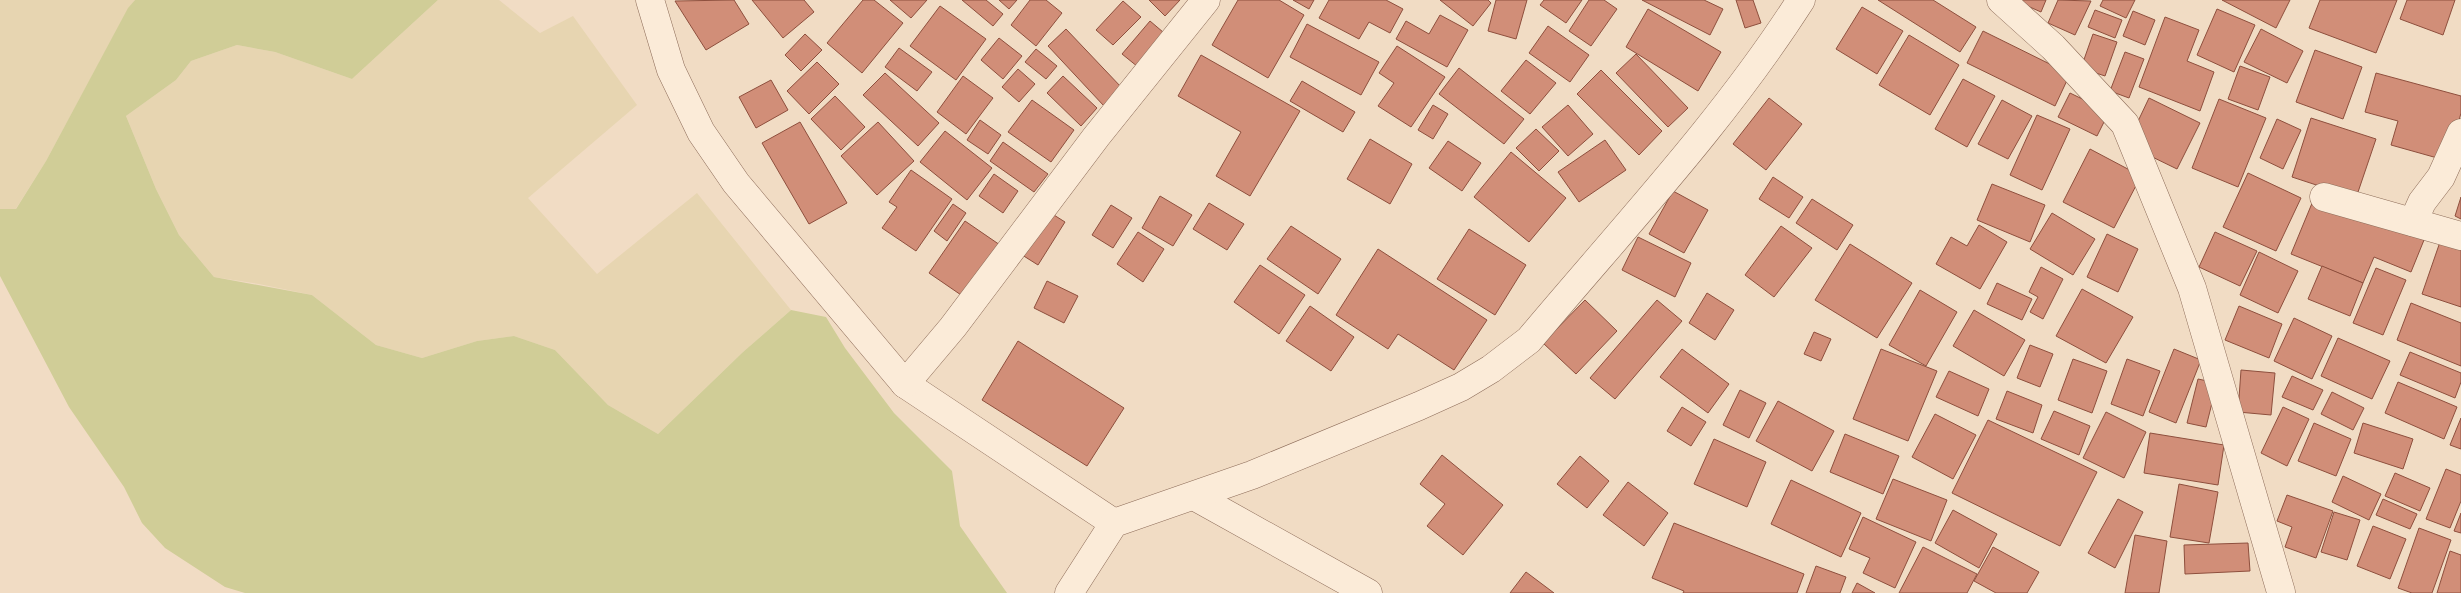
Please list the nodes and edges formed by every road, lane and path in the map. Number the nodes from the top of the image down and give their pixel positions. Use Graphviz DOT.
graph roads {
  1 [pos="650,0"];
  2 [pos="1206,0"];
  3 [pos="1801,0"];
  4 [pos="2001,0"];
  5 [pos="2461,133"];
  6 [pos="2324,197"];
  7 [pos="2413,222"];
  8 [pos="2461,236"];
  9 [pos="905,384"];
  10 [pos="1194,496"];
  11 [pos="1114,523"];
  12 [pos="2281,592"];
  13 [pos="1069,593"];
  14 [pos="1368,593"];
  1 -- 9 [label="street"];
  2 -- 9 [label="street"];
  3 -- 10 [label="street"];
  4 -- 12 [label="street"];
  5 -- 7 [label="street"];
  6 -- 7 [label="street"];
  7 -- 8 [label="street"];
  9 -- 11 [label="street"];
  10 -- 11 [label="street"];
  10 -- 14 [label="street"];
  11 -- 13 [label="street"];
}
